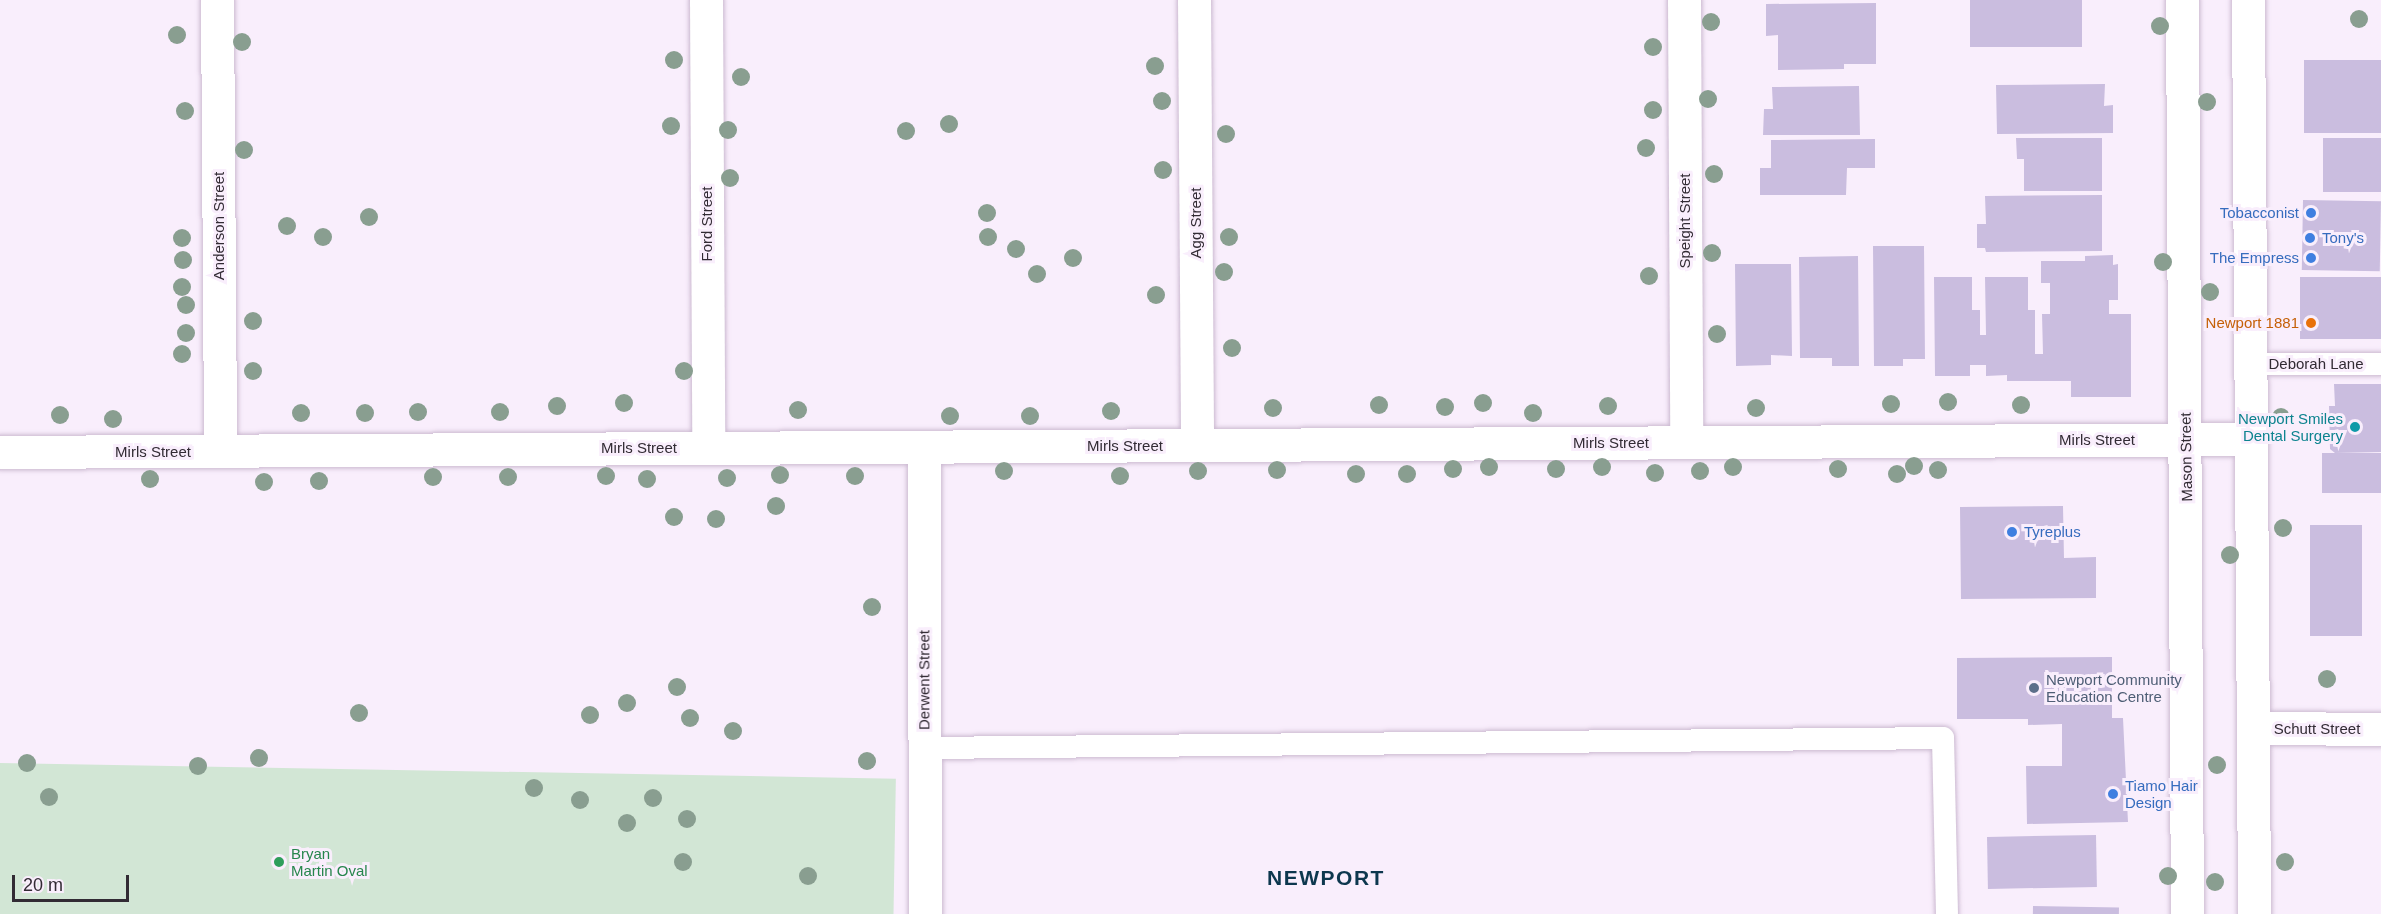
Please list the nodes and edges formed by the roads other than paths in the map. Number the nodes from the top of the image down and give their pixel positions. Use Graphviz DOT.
graph roads {
  1 [pos="217,0"];
  2 [pos="706,0"];
  3 [pos="1194,0"];
  4 [pos="1684,0"];
  5 [pos="2182,0"];
  6 [pos="2248,0"];
  7 [pos="2250,364"];
  8 [pos="2381,364"];
  9 [pos="2186,439"];
  10 [pos="2251,439"];
  11 [pos="1686,442"];
  12 [pos="1197,445"];
  13 [pos="924,447"];
  14 [pos="708,448"];
  15 [pos="220,451"];
  16 [pos="0,452"];
  17 [pos="2253,728"];
  18 [pos="2381,729"];
  19 [pos="924,748"];
  20 [pos="925,914"];
  21 [pos="1947,914"];
  22 [pos="2187,914"];
  23 [pos="2254,914"];
  1 -- 15 [label="street, Anderson Street"];
  2 -- 14 [label="street, Ford Street"];
  3 -- 12 [label="street, Agg Street"];
  4 -- 11 [label="street, Speight Street"];
  5 -- 9 [label="street, Mason Street"];
  6 -- 7 [label="street"];
  7 -- 8 [label="lane, Deborah Lane"];
  7 -- 10 [label="street"];
  9 -- 10 [label="street, Mirls Street"];
  9 -- 11 [label="street, Mirls Street"];
  9 -- 22 [label="street, Mason Street"];
  10 -- 17 [label="street"];
  11 -- 12 [label="street, Mirls Street"];
  12 -- 13 [label="street, Mirls Street"];
  13 -- 14 [label="street, Mirls Street"];
  13 -- 19 [label="street, Derwent Street"];
  14 -- 15 [label="street, Mirls Street"];
  15 -- 16 [label="street, Mirls Street"];
  17 -- 18 [label="street, Schutt Street"];
  17 -- 23 [label="street"];
  19 -- 20 [label="street, Derwent Street"];
  19 -- 21 [label="lane"];
}
